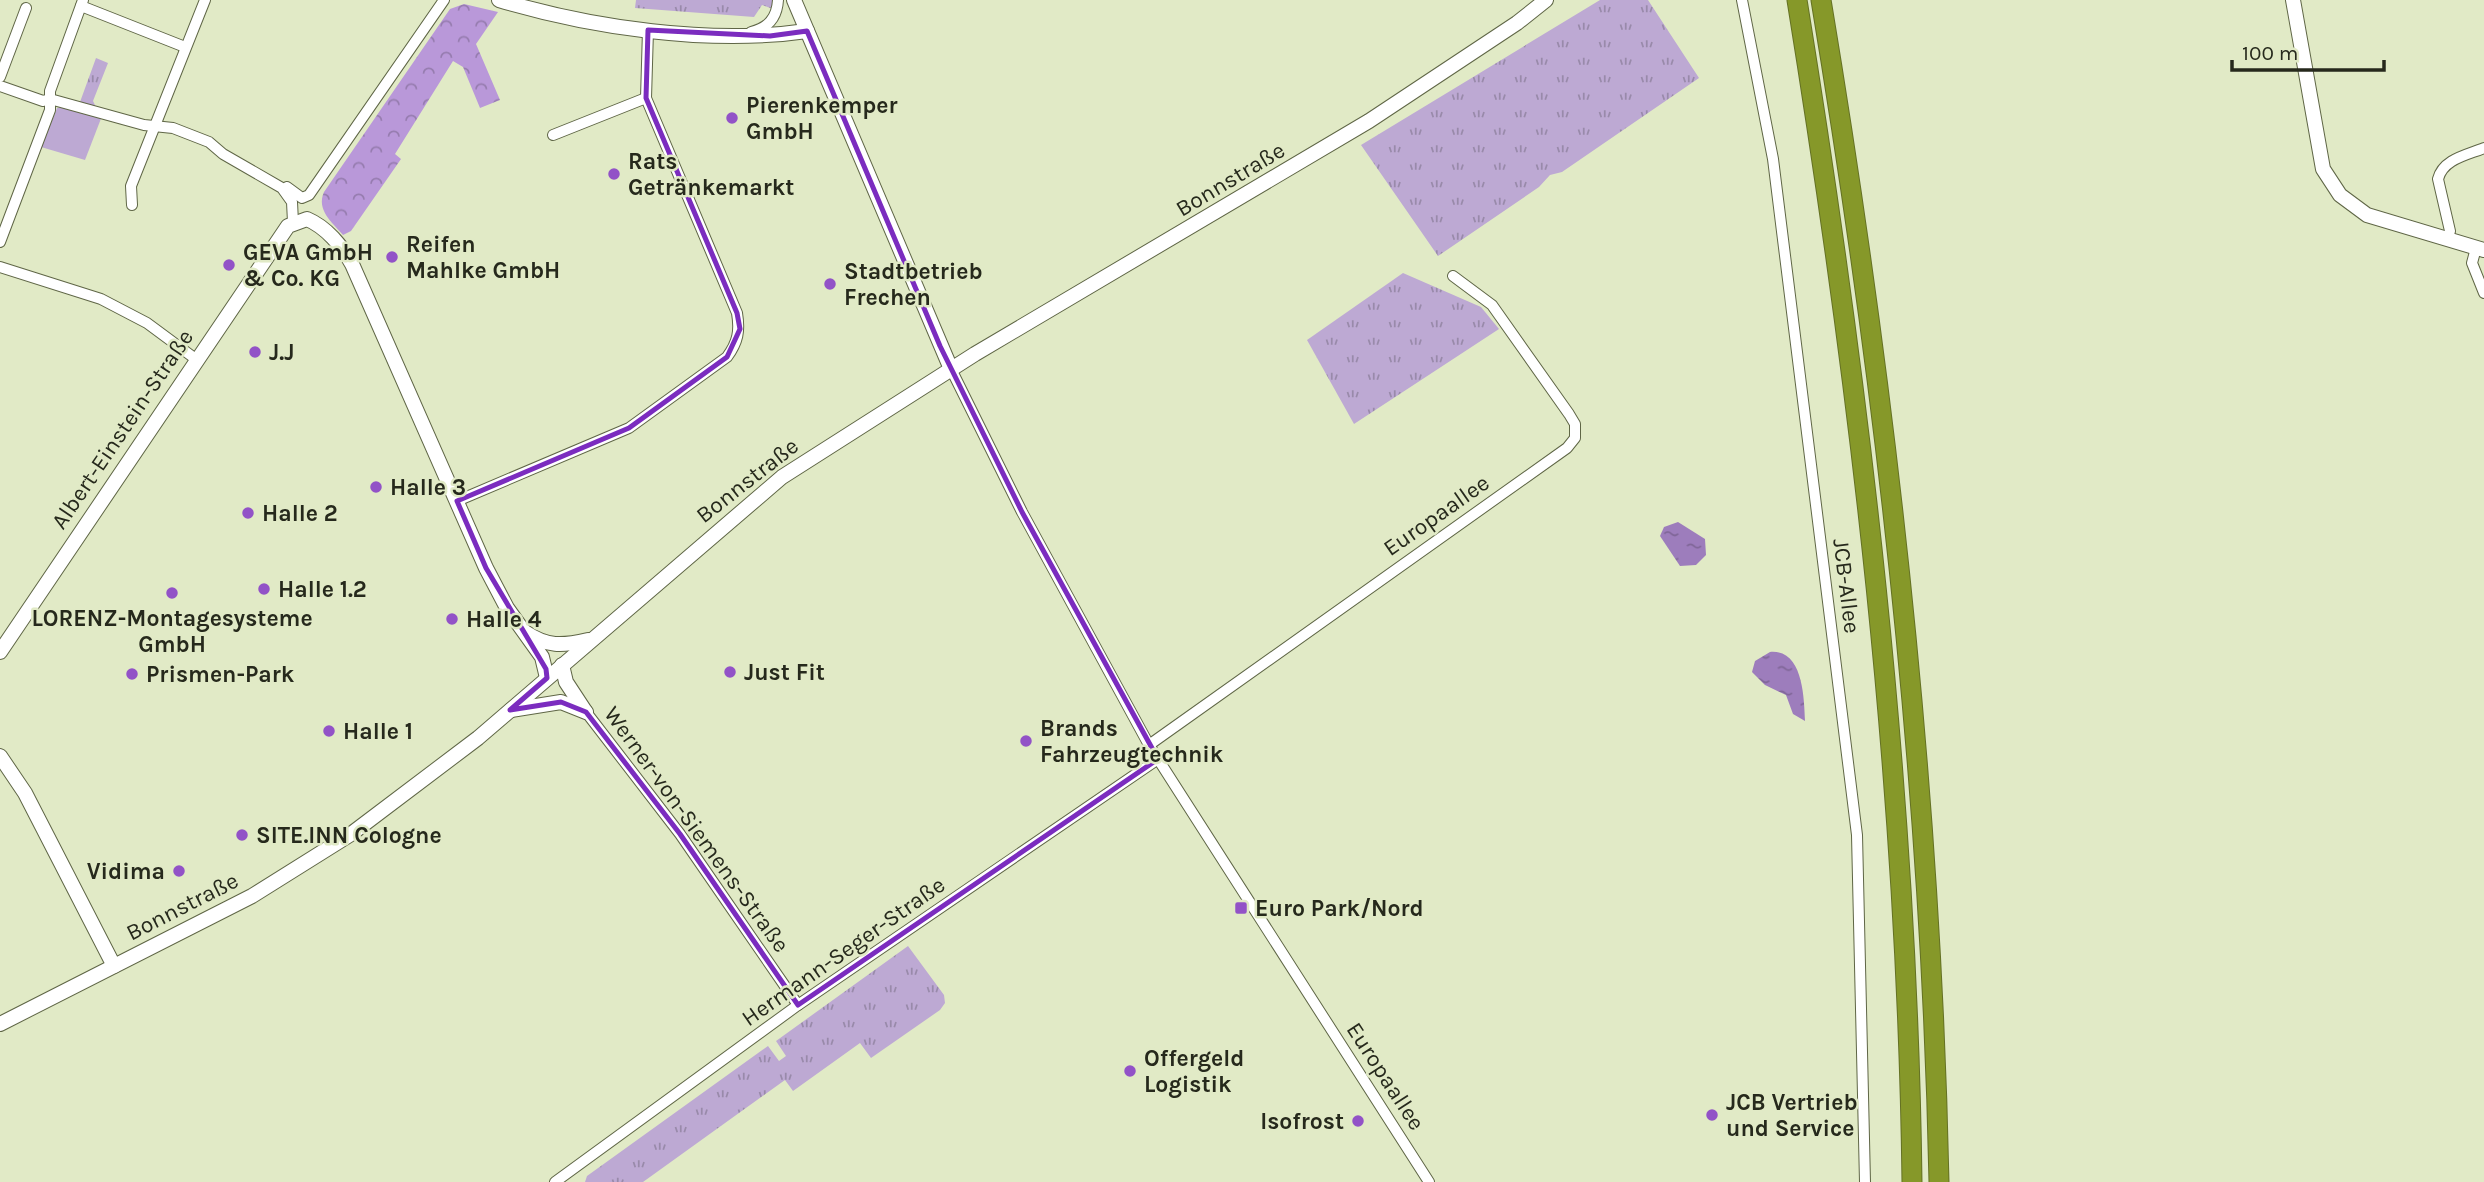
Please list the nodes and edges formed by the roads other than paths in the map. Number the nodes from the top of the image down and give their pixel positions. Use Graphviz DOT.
graph roads {
  1 [pos="205,0"];
  2 [pos="444,0"];
  3 [pos="499,0"];
  4 [pos="778,0"];
  5 [pos="794,0"];
  6 [pos="1546,0"];
  7 [pos="1742,0"];
  8 [pos="1797,0"];
  9 [pos="1821,0"];
  10 [pos="2293,0"];
  11 [pos="82,3"];
  12 [pos="26,8"];
  13 [pos="648,30"];
  14 [pos="807,31"];
  15 [pos="742,35"];
  16 [pos="185,47"];
  17 [pos="0,77"];
  18 [pos="0,86"];
  19 [pos="646,98"];
  20 [pos="50,100"];
  21 [pos="155,126"];
  22 [pos="553,135"];
  23 [pos="2484,148"];
  24 [pos="282,188"];
  25 [pos="132,205"];
  26 [pos="293,222"];
  27 [pos="2448,239"];
  28 [pos="0,242"];
  29 [pos="2480,249"];
  30 [pos="0,267"];
  31 [pos="1453,276"];
  32 [pos="2484,293"];
  33 [pos="197,360"];
  34 [pos="951,369"];
  35 [pos="457,500"];
  36 [pos="524,631"];
  37 [pos="592,639"];
  38 [pos="0,652"];
  39 [pos="562,665"];
  40 [pos="547,678"];
  41 [pos="510,710"];
  42 [pos="586,712"];
  43 [pos="1149,745"];
  44 [pos="0,756"];
  45 [pos="1158,759"];
  46 [pos="114,966"];
  47 [pos="799,1005"];
  48 [pos="0,1024"];
  49 [pos="555,1182"];
  50 [pos="1429,1182"];
  51 [pos="1865,1182"];
  52 [pos="1912,1182"];
  53 [pos="1939,1182"];
  1 -- 16 [label="street"];
  2 -- 24 [label="street"];
  3 -- 13 [label="street"];
  4 -- 15 [label="street"];
  5 -- 14 [label="street"];
  6 -- 34 [label="street, Bonnstraße"];
  7 -- 51 [label="street, JCB-Allee"];
  8 -- 52 [label="highway"];
  9 -- 53 [label="highway"];
  10 -- 27 [label="street"];
  11 -- 16 [label="street"];
  11 -- 20 [label="street"];
  12 -- 17 [label="street"];
  13 -- 15 [label="street"];
  13 -- 19 [label="street"];
  14 -- 15 [label="street"];
  14 -- 34 [label="street"];
  16 -- 21 [label="street"];
  18 -- 20 [label="street"];
  19 -- 22 [label="street"];
  19 -- 35 [label="street"];
  20 -- 21 [label="street"];
  20 -- 28 [label="street"];
  21 -- 24 [label="street"];
  21 -- 25 [label="street"];
  23 -- 27 [label="street"];
  24 -- 26 [label="street"];
  26 -- 33 [label="street, Albert-Einstein-Straße"];
  26 -- 35 [label="street"];
  27 -- 29 [label="street"];
  29 -- 32 [label="street"];
  30 -- 33 [label="street"];
  31 -- 43 [label="street, Europaallee"];
  33 -- 38 [label="street, Albert-Einstein-Straße"];
  34 -- 37 [label="street, Bonnstraße"];
  34 -- 43 [label="street, Europaallee"];
  35 -- 36 [label="street"];
  36 -- 37 [label="street"];
  36 -- 40 [label="street"];
  37 -- 39 [label="street, Bonnstraße"];
  39 -- 40 [label="street, Bonnstraße"];
  39 -- 42 [label="street"];
  40 -- 41 [label="street, Bonnstraße"];
  41 -- 42 [label="street"];
  41 -- 46 [label="street, Bonnstraße"];
  42 -- 47 [label="street, Werner-von-Siemens-Straße"];
  43 -- 45 [label="street, Europaallee"];
  44 -- 46 [label="street"];
  45 -- 47 [label="street, Hermann-Seger-Straße"];
  45 -- 50 [label="street, Europaallee"];
  46 -- 48 [label="street, Bonnstraße"];
  47 -- 49 [label="street, Hermann-Seger-Straße"];
}
